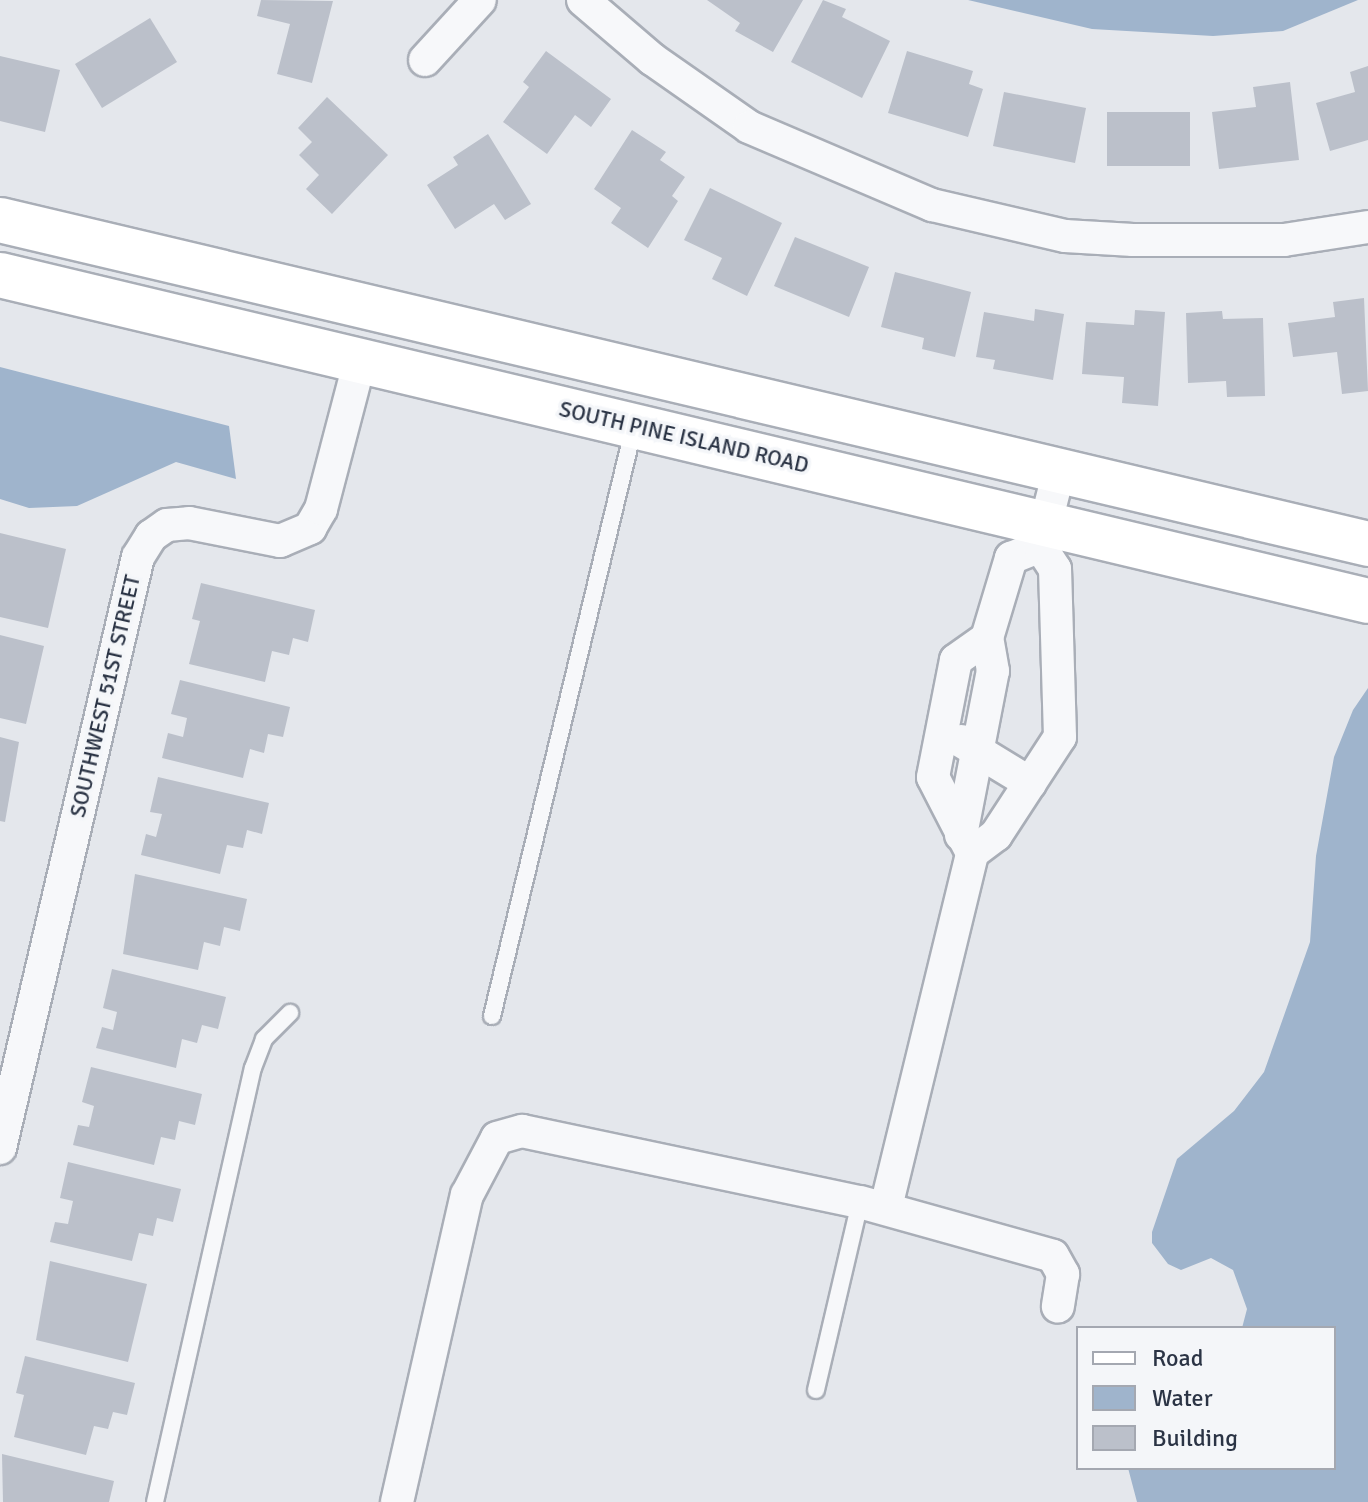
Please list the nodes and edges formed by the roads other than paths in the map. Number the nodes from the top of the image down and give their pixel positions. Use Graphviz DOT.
graph roads {
  1 [pos="480,0"];
  2 [pos="583,0"];
  3 [pos="425,60"];
  4 [pos="0,220"];
  5 [pos="1368,227"];
  6 [pos="0,275"];
  7 [pos="360,360"];
  8 [pos="634,425"];
  9 [pos="1059,471"];
  10 [pos="1043,535"];
  11 [pos="1368,544"];
  12 [pos="1368,601"];
  13 [pos="987,638"];
  14 [pos="940,732"];
  15 [pos="978,748"];
  16 [pos="1030,783"];
  17 [pos="966,844"];
  18 [pos="290,1013"];
  19 [pos="492,1016"];
  20 [pos="0,1148"];
  21 [pos="873,1204"];
  22 [pos="1058,1307"];
  23 [pos="816,1390"];
  24 [pos="155,1502"];
  25 [pos="397,1502"];
  1 -- 3 [label="street"];
  2 -- 5 [label="street"];
  4 -- 9 [label="main road"];
  6 -- 7 [label="main road, SOUTH PINE ISLAND ROAD"];
  7 -- 8 [label="main road, SOUTH PINE ISLAND ROAD"];
  7 -- 20 [label="street, SOUTHWEST 51ST STREET"];
  8 -- 10 [label="main road, SOUTH PINE ISLAND ROAD"];
  8 -- 19 [label="lane"];
  9 -- 10 [label="street"];
  9 -- 11 [label="main road"];
  10 -- 12 [label="main road, SOUTH PINE ISLAND ROAD"];
  10 -- 13 [label="street"];
  10 -- 16 [label="street"];
  13 -- 14 [label="street"];
  13 -- 15 [label="street"];
  14 -- 15 [label="street"];
  14 -- 17 [label="street"];
  15 -- 16 [label="street"];
  15 -- 17 [label="street"];
  16 -- 17 [label="street"];
  17 -- 21 [label="street"];
  18 -- 24 [label="lane"];
  21 -- 22 [label="street"];
  21 -- 23 [label="lane"];
  21 -- 25 [label="street"];
}
